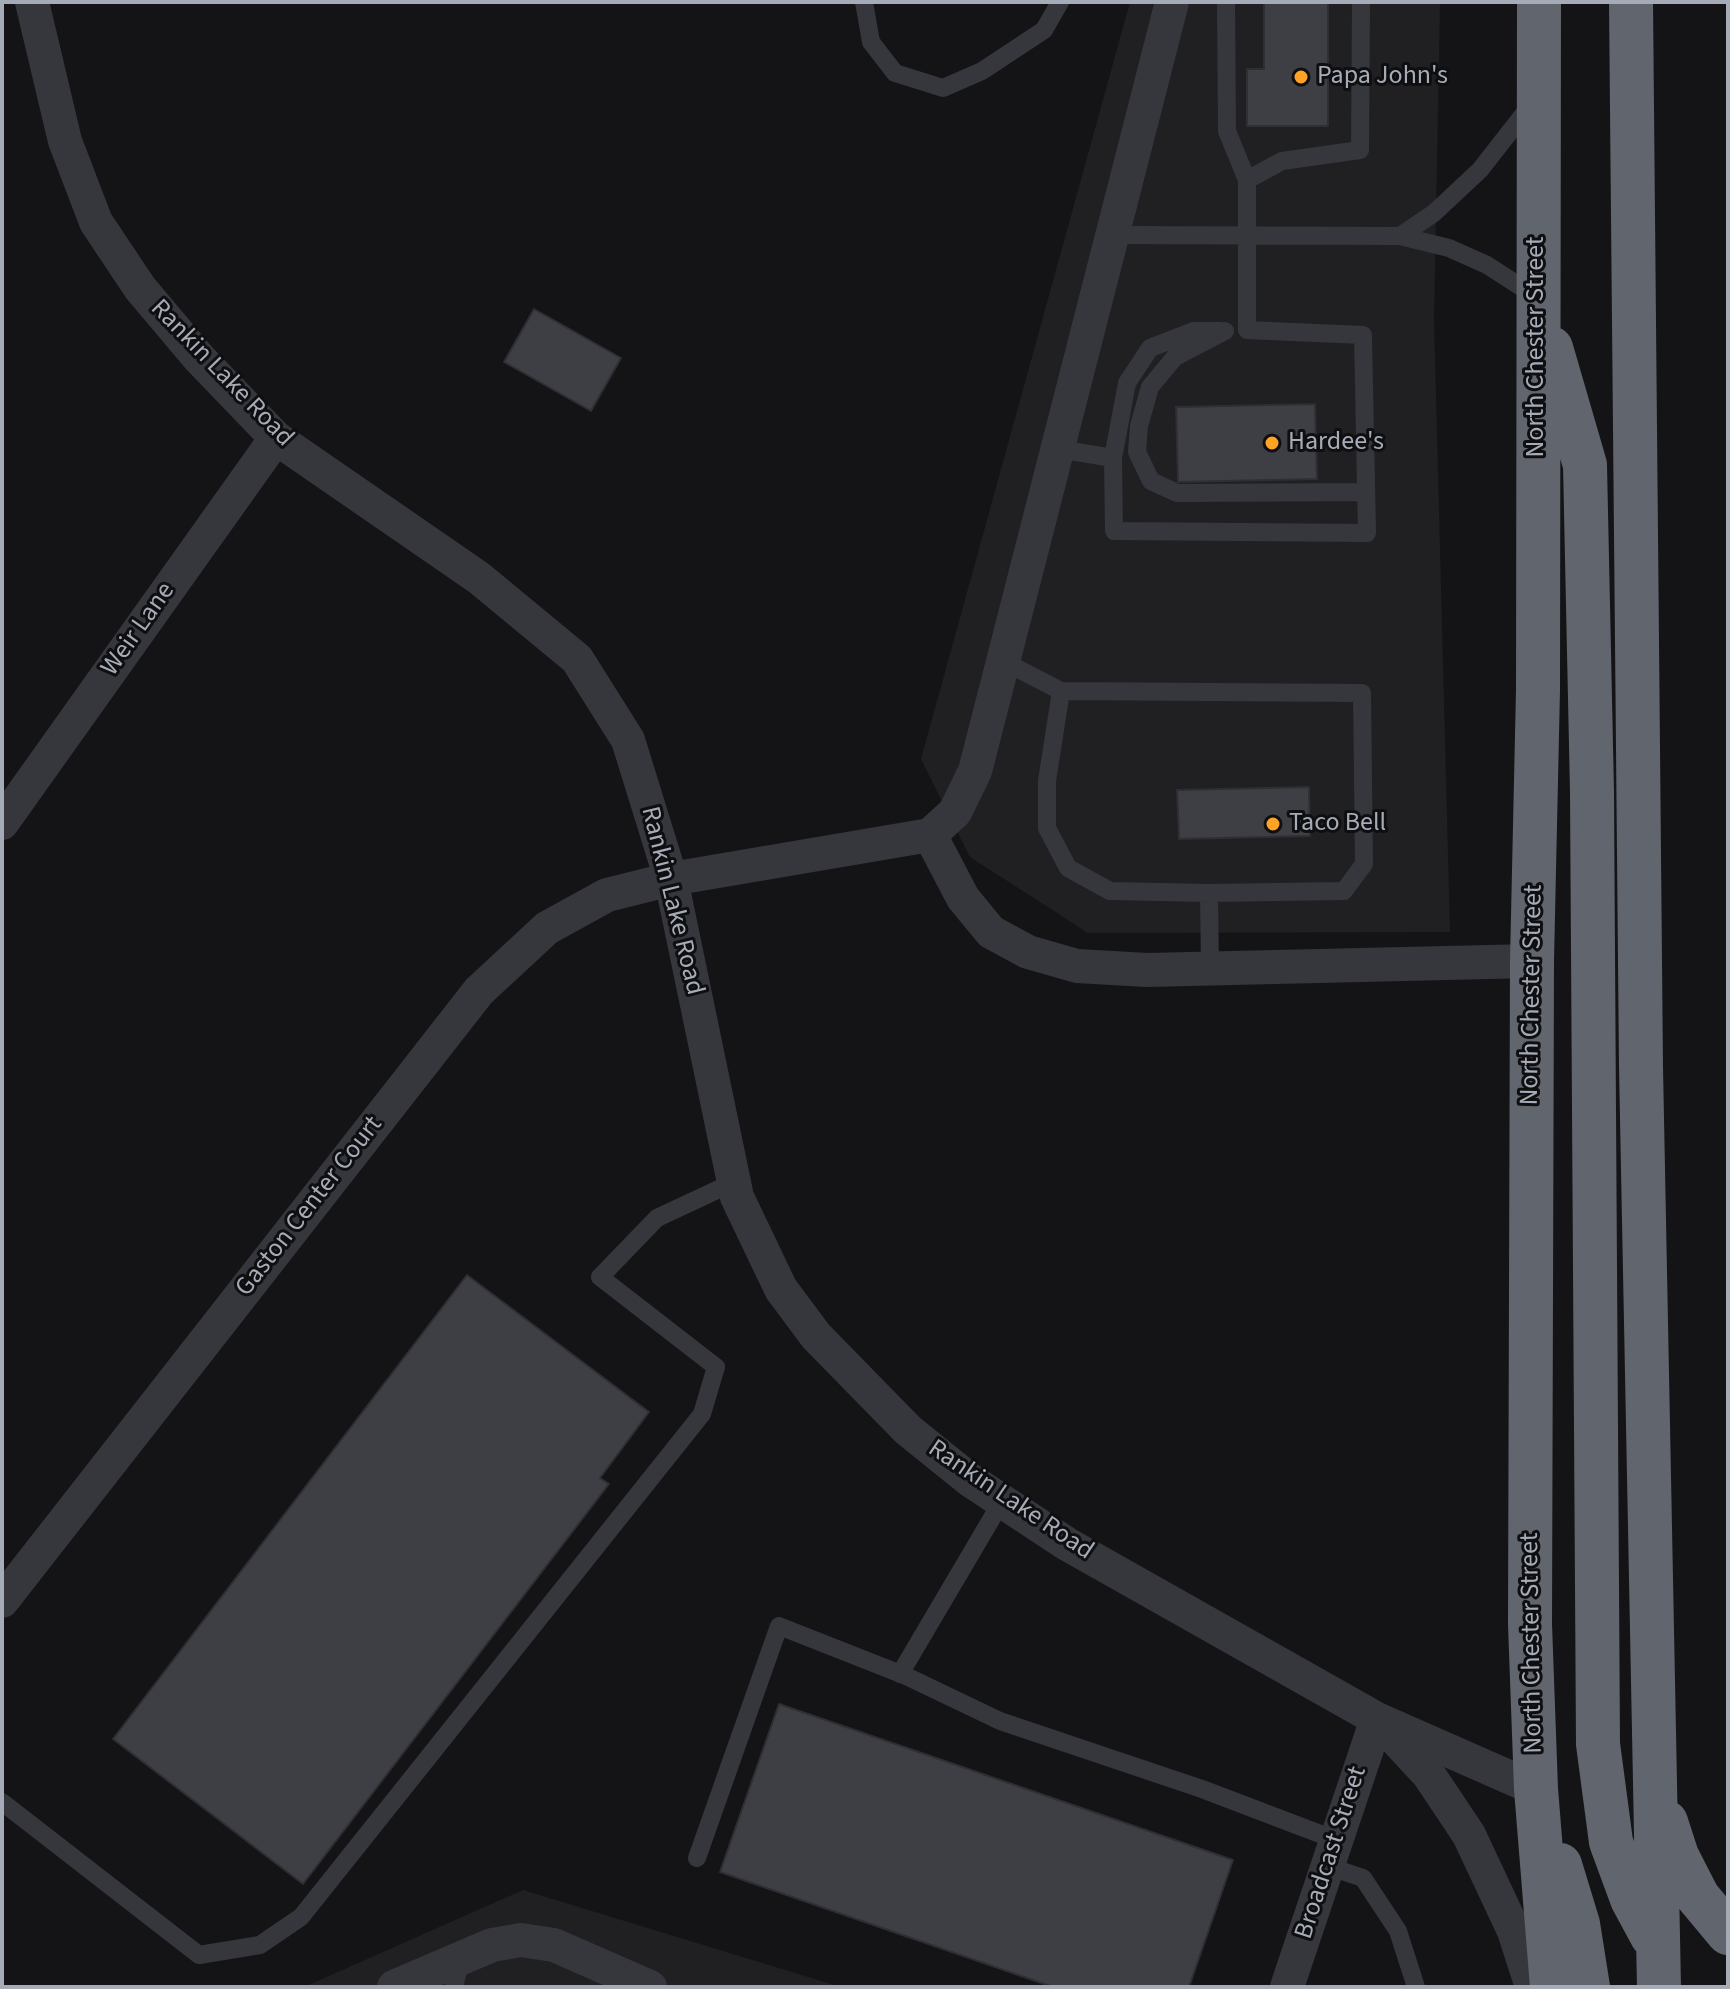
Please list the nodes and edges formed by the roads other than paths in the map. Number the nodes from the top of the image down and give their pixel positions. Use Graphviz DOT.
graph roads {
  1 [pos="32,2"];
  2 [pos="864,2"];
  3 [pos="1060,2"];
  4 [pos="1172,2"];
  5 [pos="1226,2"];
  6 [pos="1361,2"];
  7 [pos="1539,2"];
  8 [pos="1631,2"];
  9 [pos="1538,97"];
  10 [pos="1247,180"];
  11 [pos="1250,234"];
  12 [pos="1112,235"];
  13 [pos="1400,236"];
  14 [pos="1536,296"];
  15 [pos="1247,330"];
  16 [pos="1225,331"];
  17 [pos="276,438"];
  18 [pos="1058,449"];
  19 [pos="1113,458"];
  20 [pos="1366,492"];
  21 [pos="1003,661"];
  22 [pos="1061,691"];
  23 [pos="2,823"];
  24 [pos="930,835"];
  25 [pos="671,879"];
  26 [pos="1209,893"];
  27 [pos="1532,961"];
  28 [pos="1210,969"];
  29 [pos="734,1182"];
  30 [pos="1002,1501"];
  31 [pos="2,1601"];
  32 [pos="900,1674"];
  33 [pos="1377,1719"];
  34 [pos="1655,1761"];
  35 [pos="1536,1789"];
  36 [pos="2,1802"];
  37 [pos="1332,1853"];
  38 [pos="697,1858"];
  39 [pos="1728,1933"];
  40 [pos="1659,1967"];
  41 [pos="457,1973"];
  42 [pos="394,1987"];
  43 [pos="650,1987"];
  44 [pos="1287,1987"];
  45 [pos="1416,1987"];
  46 [pos="1532,1987"];
  47 [pos="1552,1987"];
  48 [pos="1588,1987"];
  49 [pos="1688,1987"];
  1 -- 17 [label="street, Rankin Lake Road"];
  2 -- 3 [label="lane"];
  4 -- 12 [label="street"];
  5 -- 10 [label="lane"];
  6 -- 10 [label="lane"];
  7 -- 9 [label="highway, North Chester Street"];
  8 -- 34 [label="highway"];
  9 -- 13 [label="lane"];
  9 -- 14 [label="highway, North Chester Street"];
  10 -- 11 [label="lane"];
  11 -- 12 [label="lane"];
  11 -- 13 [label="lane"];
  11 -- 15 [label="lane"];
  12 -- 18 [label="street"];
  13 -- 14 [label="lane"];
  14 -- 27 [label="highway, North Chester Street"];
  14 -- 40 [label="highway"];
  15 -- 16 [label="lane"];
  15 -- 20 [label="lane"];
  16 -- 19 [label="lane"];
  16 -- 20 [label="lane"];
  17 -- 23 [label="street, Weir Lane"];
  17 -- 25 [label="street, Rankin Lake Road"];
  18 -- 19 [label="lane"];
  18 -- 21 [label="street"];
  19 -- 20 [label="lane"];
  21 -- 22 [label="lane"];
  21 -- 24 [label="street"];
  22 -- 26 [label="lane"];
  22 -- 26 [label="lane"];
  24 -- 25 [label="street, Gaston Center Court"];
  24 -- 28 [label="street"];
  25 -- 29 [label="street, Rankin Lake Road"];
  25 -- 31 [label="street, Gaston Center Court"];
  26 -- 28 [label="lane"];
  27 -- 28 [label="street"];
  27 -- 35 [label="highway, North Chester Street"];
  29 -- 30 [label="street, Rankin Lake Road"];
  29 -- 36 [label="lane"];
  30 -- 32 [label="lane"];
  30 -- 33 [label="street, Rankin Lake Road"];
  32 -- 37 [label="lane"];
  32 -- 38 [label="lane"];
  33 -- 35 [label="street, Rankin Lake Road"];
  33 -- 37 [label="street, Broadcast Street"];
  33 -- 46 [label="street, Rankin Lake Road"];
  34 -- 39 [label="highway"];
  34 -- 40 [label="highway"];
  35 -- 47 [label="highway, North Chester Street"];
  35 -- 48 [label="highway"];
  37 -- 44 [label="street, Broadcast Street"];
  37 -- 45 [label="lane"];
  40 -- 49 [label="highway"];
  41 -- 42 [label="street"];
  41 -- 43 [label="street"];
}
